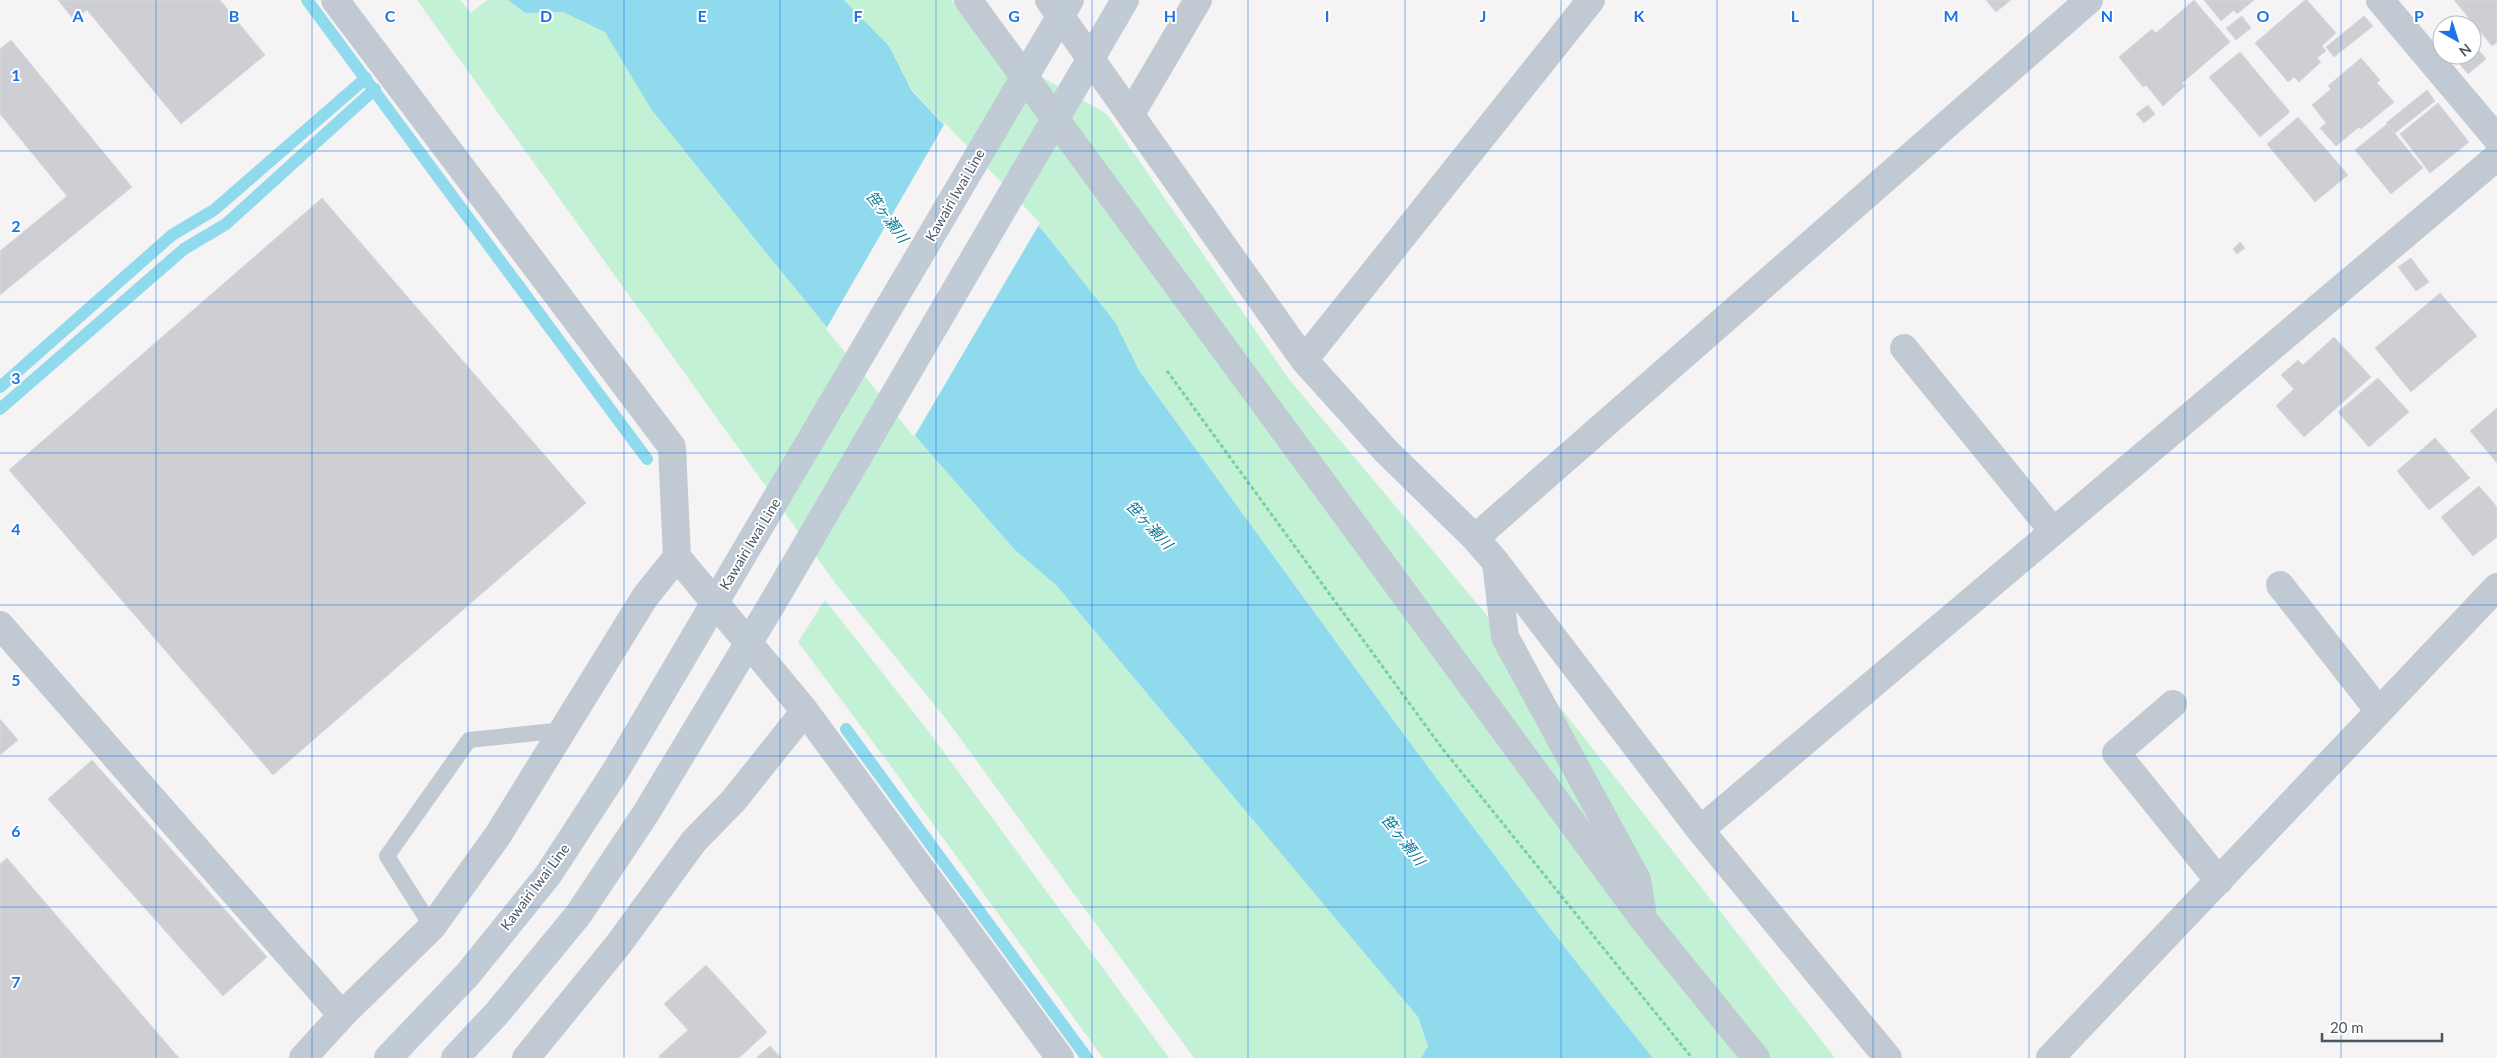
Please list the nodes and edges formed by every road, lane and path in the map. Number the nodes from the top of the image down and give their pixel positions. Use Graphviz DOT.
graph roads {
  1 [pos="335,0"];
  2 [pos="968,0"];
  3 [pos="1049,0"];
  4 [pos="1070,0"];
  5 [pos="1125,0"];
  6 [pos="1198,0"];
  7 [pos="1591,0"];
  8 [pos="2089,0"];
  9 [pos="2380,0"];
  10 [pos="1131,114"];
  11 [pos="2497,139"];
  12 [pos="2497,157"];
  13 [pos="1904,348"];
  14 [pos="1304,360"];
  15 [pos="1167,372"];
  16 [pos="2053,531"];
  17 [pos="1475,538"];
  18 [pos="677,558"];
  19 [pos="1495,561"];
  20 [pos="2280,585"];
  21 [pos="2497,587"];
  22 [pos="0,625"];
  23 [pos="2173,704"];
  24 [pos="805,711"];
  25 [pos="2380,711"];
  26 [pos="564,730"];
  27 [pos="1700,830"];
  28 [pos="2219,880"];
  29 [pos="1643,919"];
  30 [pos="432,927"];
  31 [pos="342,1015"];
  32 [pos="303,1058"];
  33 [pos="388,1058"];
  34 [pos="455,1058"];
  35 [pos="526,1058"];
  36 [pos="1060,1058"];
  37 [pos="1692,1058"];
  38 [pos="1756,1058"];
  39 [pos="1888,1058"];
  40 [pos="2050,1058"];
  1 -- 18 [label="street"];
  2 -- 29 [label="street"];
  3 -- 10 [label="street"];
  4 -- 33 [label="main road, Kawairi Iwai Line"];
  5 -- 34 [label="main road"];
  6 -- 10 [label="street"];
  7 -- 14 [label="street"];
  8 -- 17 [label="street"];
  9 -- 11 [label="street"];
  10 -- 14 [label="street"];
  12 -- 16 [label="street"];
  13 -- 16 [label="street"];
  14 -- 17 [label="street"];
  15 -- 37 [label="path"];
  16 -- 27 [label="street"];
  17 -- 19 [label="street"];
  18 -- 24 [label="street"];
  18 -- 26 [label="street"];
  19 -- 27 [label="street"];
  19 -- 29 [label="street"];
  20 -- 25 [label="street"];
  21 -- 25 [label="street"];
  22 -- 31 [label="street"];
  23 -- 28 [label="street"];
  24 -- 35 [label="street"];
  24 -- 36 [label="street"];
  25 -- 28 [label="street"];
  26 -- 30 [label="street"];
  26 -- 30 [label="lane"];
  27 -- 39 [label="street"];
  28 -- 40 [label="street"];
  29 -- 38 [label="street"];
  30 -- 31 [label="street"];
  31 -- 32 [label="street"];
}
